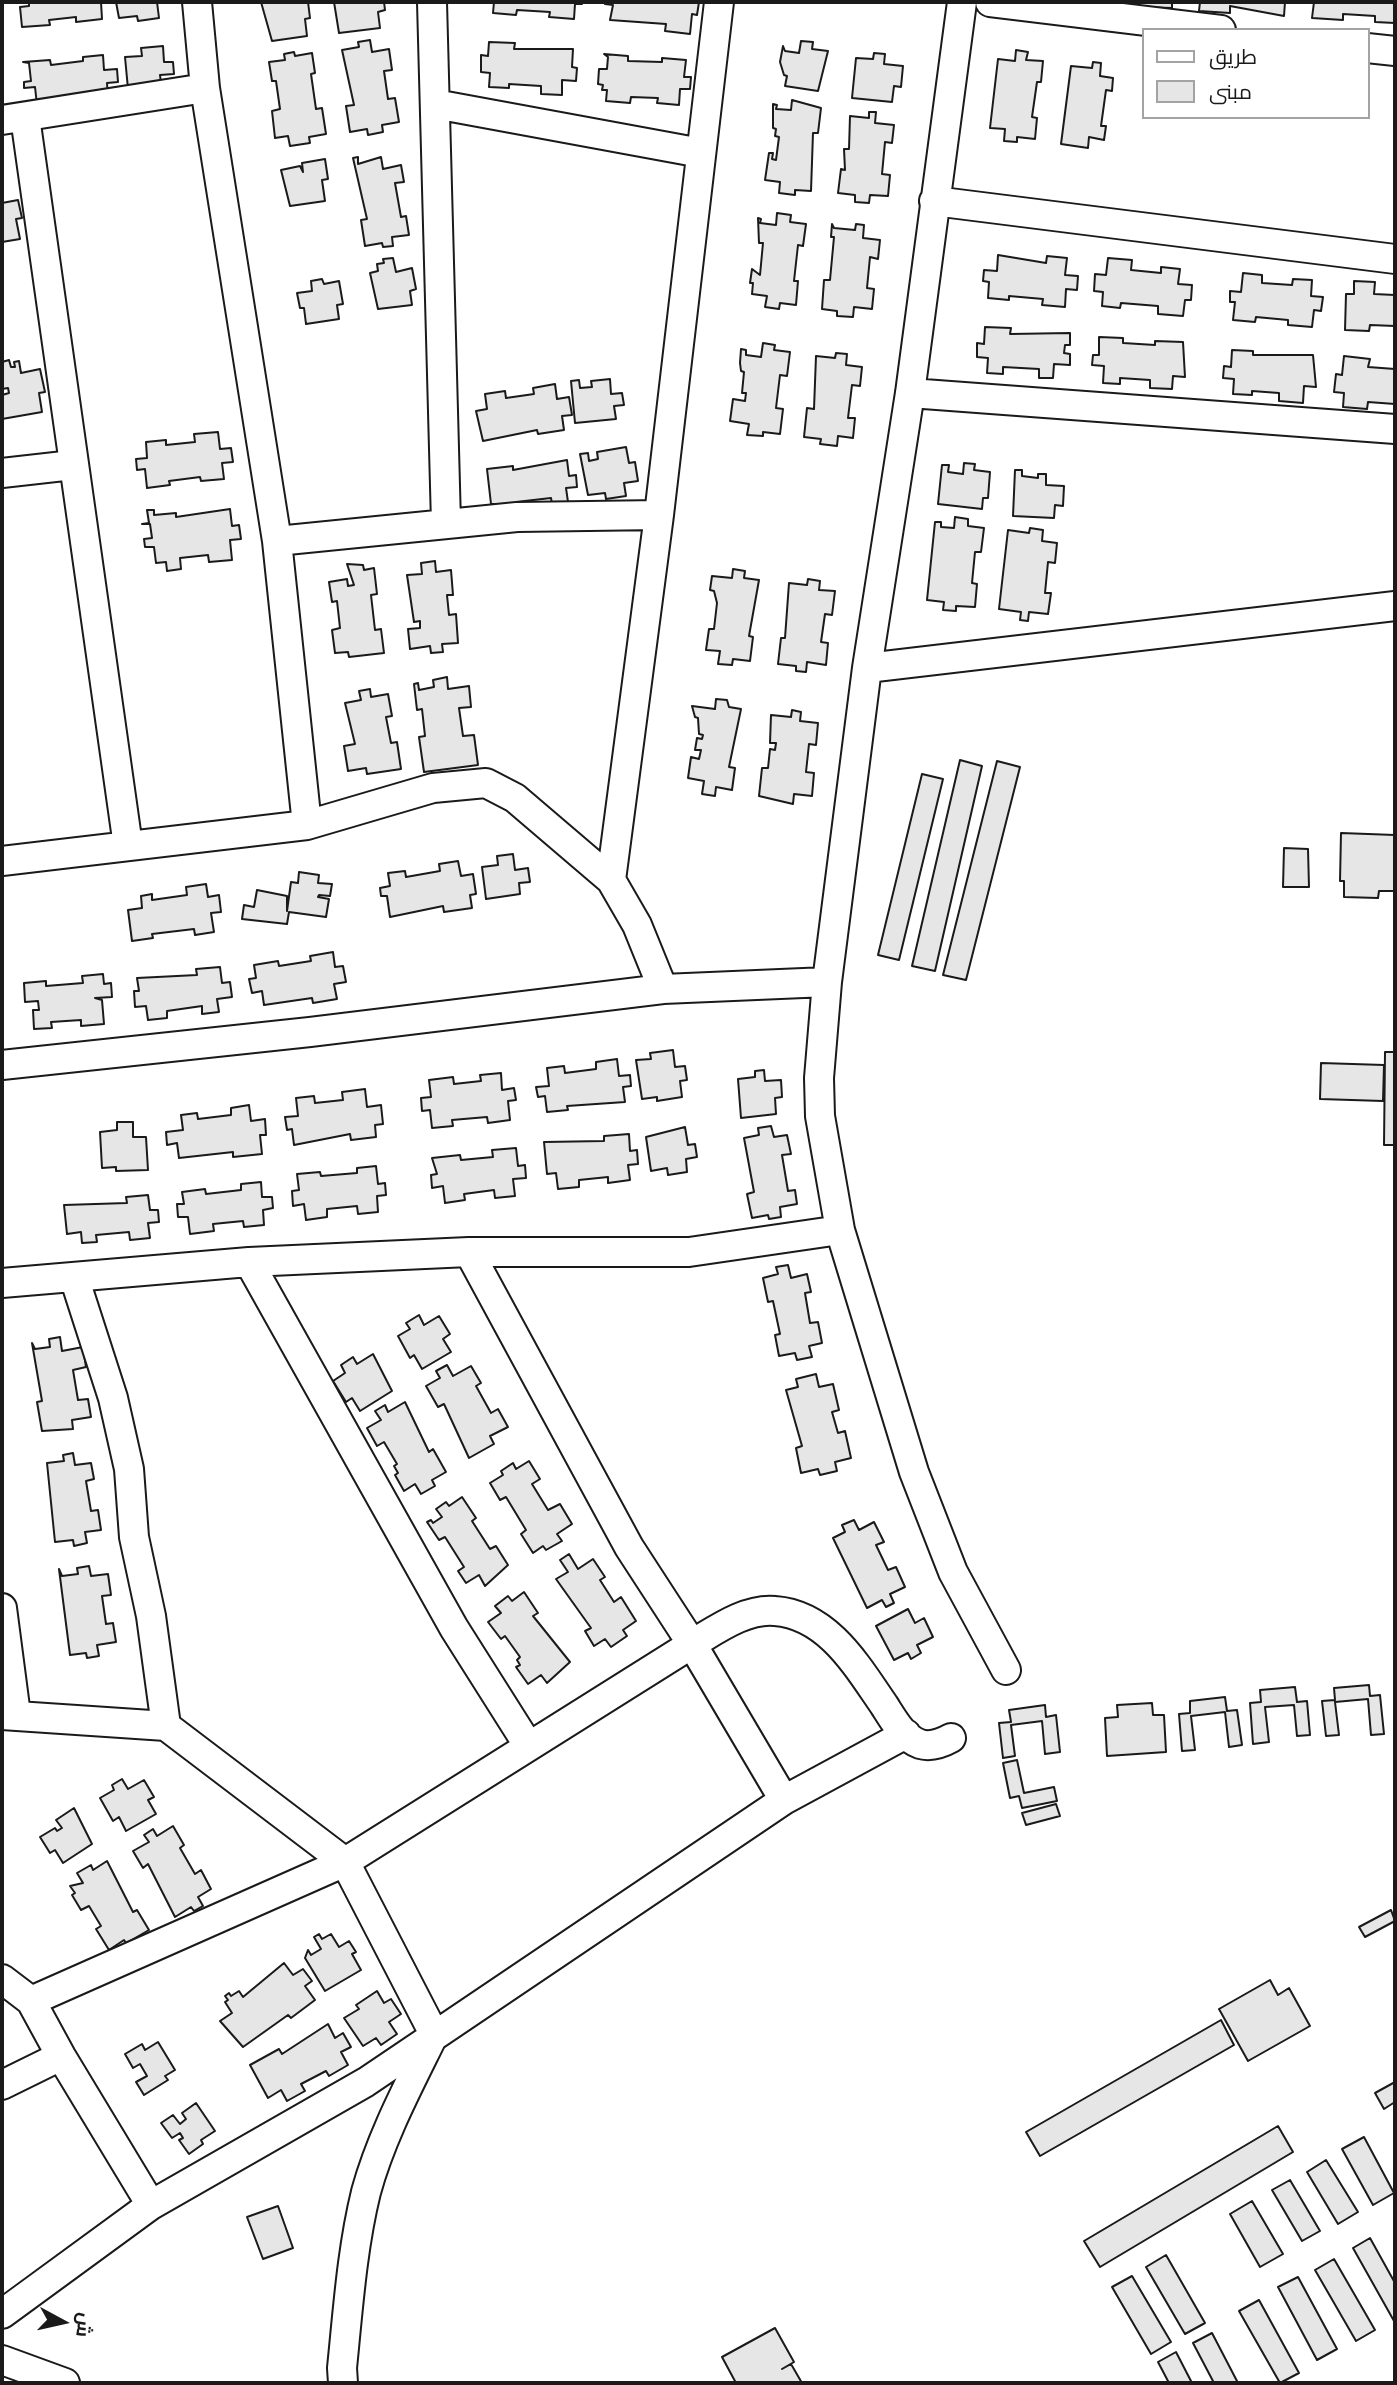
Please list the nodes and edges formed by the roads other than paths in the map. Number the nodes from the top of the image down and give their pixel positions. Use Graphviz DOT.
graph roads {
  1 [pos="197,2"];
  2 [pos="432,2"];
  3 [pos="719,2"];
  4 [pos="962,2"];
  5 [pos="990,2"];
  6 [pos="1204,28"];
  7 [pos="1369,48"];
  8 [pos="1395,51"];
  9 [pos="205,88"];
  10 [pos="435,104"];
  11 [pos="13,118"];
  12 [pos="701,153"];
  13 [pos="934,201"];
  14 [pos="1395,259"];
  15 [pos="910,393"];
  16 [pos="1395,429"];
  17 [pos="73,465"];
  18 [pos="2,473"];
  19 [pos="659,515"];
  20 [pos="446,523"];
  21 [pos="277,541"];
  22 [pos="1395,606"];
  23 [pos="867,668"];
  24 [pos="307,825"];
  25 [pos="128,846"];
  26 [pos="2,862"];
  27 [pos="611,880"];
  28 [pos="827,982"];
  29 [pos="663,989"];
  30 [pos="2,1065"];
  31 [pos="839,1230"];
  32 [pos="469,1252"];
  33 [pos="248,1262"];
  34 [pos="74,1277"];
  35 [pos="2,1283"];
  36 [pos="2,1608"];
  37 [pos="692,1644"];
  38 [pos="1006,1670"];
  39 [pos="9,1715"];
  40 [pos="166,1726"];
  41 [pos="906,1734"];
  42 [pos="951,1738"];
  43 [pos="528,1745"];
  44 [pos="784,1800"];
  45 [pos="345,1862"];
  46 [pos="2,1979"];
  47 [pos="32,2001"];
  48 [pos="434,2034"];
  49 [pos="61,2056"];
  50 [pos="2,2085"];
  51 [pos="151,2206"];
  52 [pos="2,2314"];
  53 [pos="2,2360"];
  54 [pos="65,2383"];
  55 [pos="343,2383"];
  1 -- 9 [label="street"];
  2 -- 10 [label="street"];
  3 -- 12 [label="street"];
  4 -- 13 [label="street"];
  5 -- 6 [label="street"];
  7 -- 8 [label="street"];
  9 -- 11 [label="street"];
  9 -- 21 [label="street"];
  10 -- 12 [label="street"];
  10 -- 20 [label="street"];
  11 -- 17 [label="street"];
  12 -- 19 [label="street"];
  13 -- 14 [label="street"];
  13 -- 15 [label="street"];
  15 -- 16 [label="street"];
  15 -- 23 [label="street"];
  17 -- 18 [label="street"];
  17 -- 25 [label="street"];
  19 -- 20 [label="street"];
  19 -- 27 [label="street"];
  20 -- 21 [label="street"];
  21 -- 24 [label="street"];
  22 -- 23 [label="street"];
  23 -- 28 [label="street"];
  24 -- 25 [label="street"];
  24 -- 27 [label="street"];
  25 -- 26 [label="street"];
  27 -- 29 [label="street"];
  28 -- 29 [label="street"];
  28 -- 31 [label="street"];
  29 -- 30 [label="street"];
  31 -- 32 [label="street"];
  31 -- 38 [label="street"];
  32 -- 33 [label="street"];
  32 -- 37 [label="street"];
  33 -- 34 [label="street"];
  33 -- 43 [label="street"];
  34 -- 35 [label="street"];
  34 -- 40 [label="street"];
  36 -- 39 [label="street"];
  37 -- 41 [label="street"];
  37 -- 43 [label="street"];
  37 -- 44 [label="street"];
  39 -- 40 [label="street"];
  40 -- 45 [label="street"];
  41 -- 42 [label="street"];
  41 -- 44 [label="street"];
  43 -- 45 [label="street"];
  44 -- 48 [label="street"];
  45 -- 47 [label="street"];
  45 -- 48 [label="street"];
  46 -- 47 [label="street"];
  47 -- 49 [label="street"];
  48 -- 51 [label="street"];
  48 -- 55 [label="street"];
  49 -- 50 [label="street"];
  49 -- 51 [label="street"];
  51 -- 52 [label="street"];
  53 -- 54 [label="street"];
}
